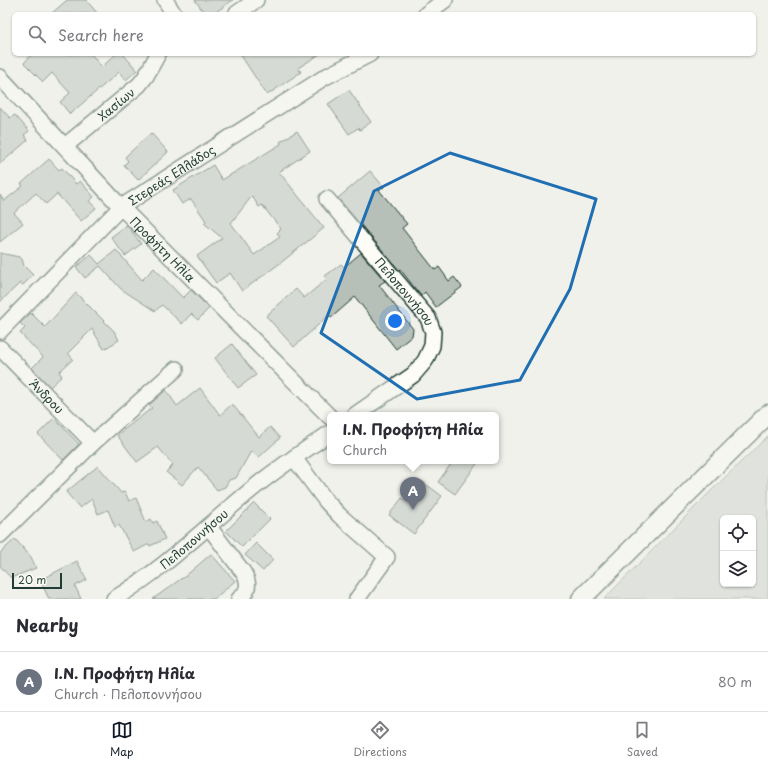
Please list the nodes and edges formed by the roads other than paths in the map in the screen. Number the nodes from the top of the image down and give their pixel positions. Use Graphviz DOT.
graph roads {
  1 [pos="165,0"];
  2 [pos="256,0"];
  3 [pos="445,0"];
  4 [pos="173,12"];
  5 [pos="239,12"];
  6 [pos="429,12"];
  7 [pos="157,56"];
  8 [pos="366,56"];
  9 [pos="0,77"];
  10 [pos="65,146"];
  11 [pos="327,199"];
  12 [pos="121,207"];
  13 [pos="0,331"];
  14 [pos="0,348"];
  15 [pos="176,369"];
  16 [pos="359,412"];
  17 [pos="327,414"];
  18 [pos="768,414"];
  19 [pos="327,434"];
  20 [pos="93,443"];
  21 [pos="294,458"];
  22 [pos="209,527"];
  23 [pos="0,535"];
  24 [pos="114,599"];
  25 [pos="239,599"];
  26 [pos="357,599"];
  27 [pos="581,599"];
  1 -- 4 [label="street"];
  2 -- 5 [label="street"];
  3 -- 6 [label="street"];
  7 -- 10 [label="street, Χασίων"];
  8 -- 12 [label="street, Στερεάς Ελλάδος"];
  9 -- 10 [label="street, Προφήτη Ηλία"];
  10 -- 12 [label="street, Προφήτη Ηλία"];
  11 -- 16 [label="street, Πελοποννήσου"];
  12 -- 13 [label="street, Στερεάς Ελλάδος"];
  12 -- 17 [label="street, Προφήτη Ηλία"];
  14 -- 20 [label="street, Άνδρου"];
  15 -- 20 [label="street"];
  18 -- 27 [label="street"];
  19 -- 21 [label="street, Πελοποννήσου"];
  20 -- 23 [label="street"];
  21 -- 22 [label="street, Πελοποννήσου"];
  21 -- 26 [label="street"];
  22 -- 24 [label="street, Πελοποννήσου"];
  22 -- 25 [label="street"];
}
